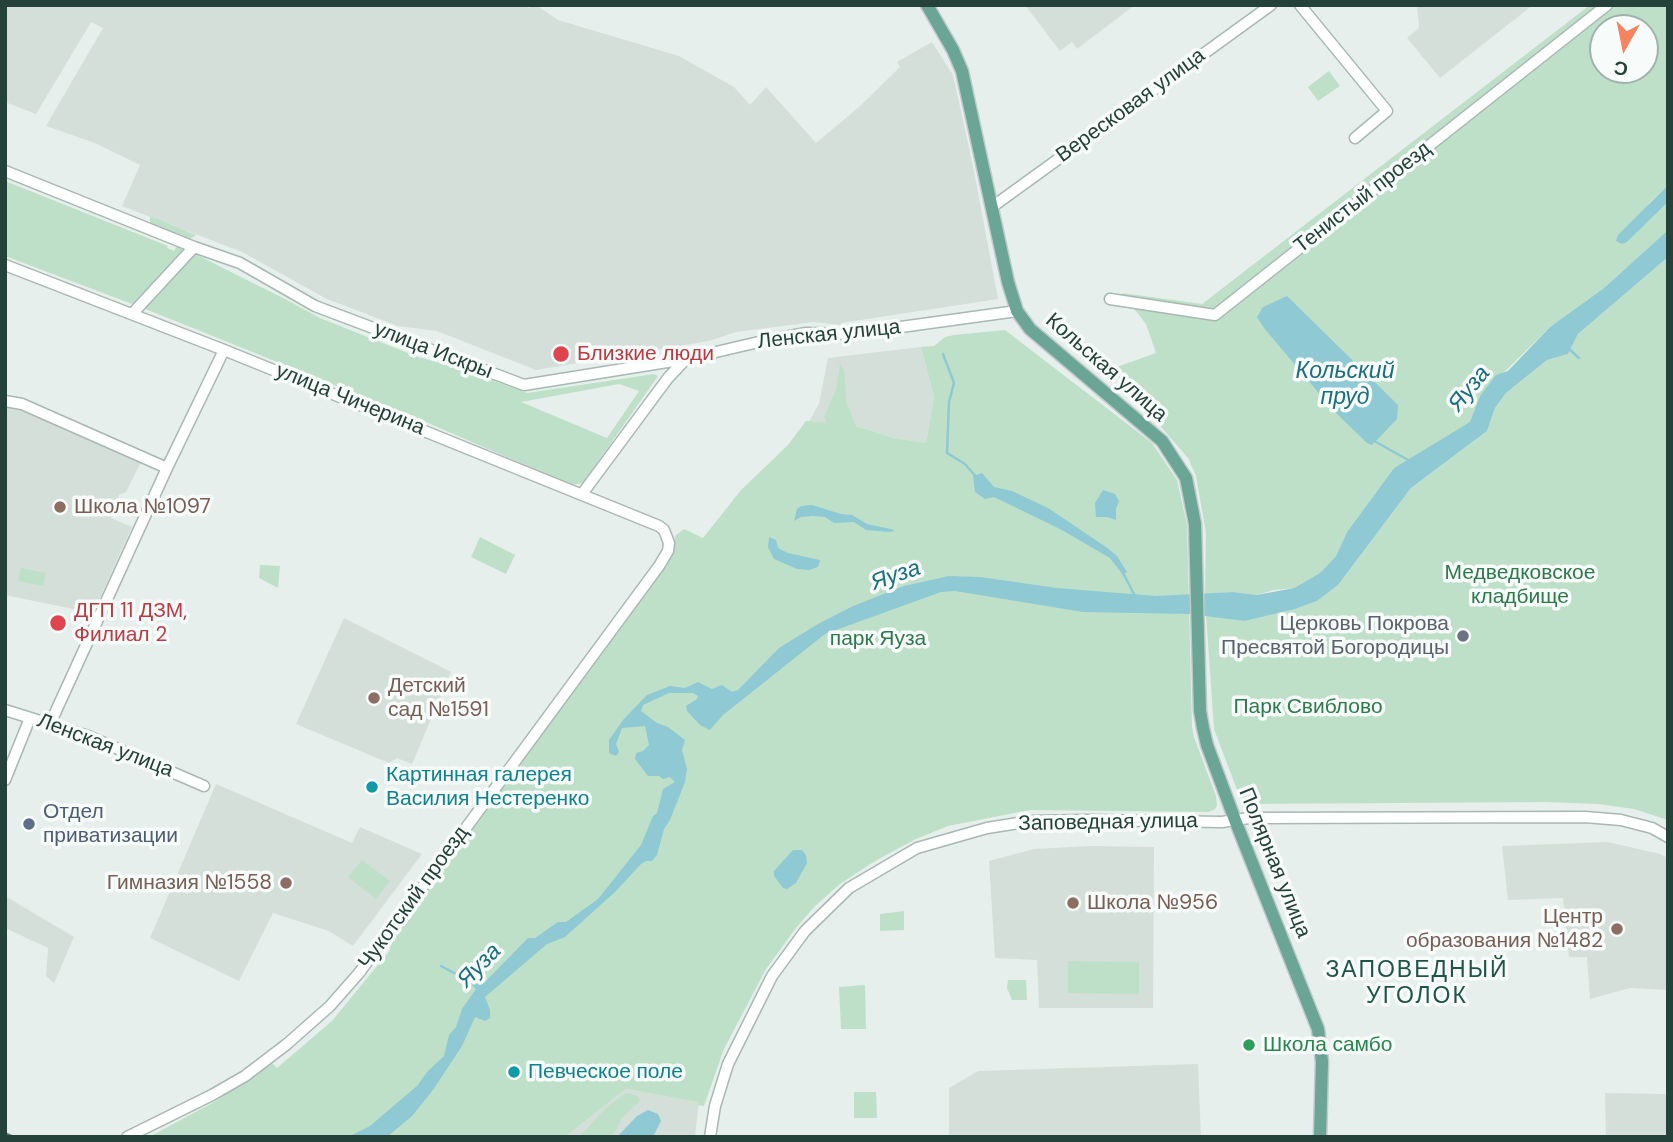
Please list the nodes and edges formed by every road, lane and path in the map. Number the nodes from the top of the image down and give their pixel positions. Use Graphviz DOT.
graph roads {
  1 [pos="927,5"];
  2 [pos="1271,5"];
  3 [pos="1300,5"];
  4 [pos="1607,5"];
  5 [pos="1592,10"];
  6 [pos="1355,138"];
  7 [pos="5,171"];
  8 [pos="992,207"];
  9 [pos="194,247"];
  10 [pos="5,265"];
  11 [pos="1110,299"];
  12 [pos="1017,312"];
  13 [pos="132,314"];
  14 [pos="225,350"];
  15 [pos="686,359"];
  16 [pos="5,401"];
  17 [pos="167,468"];
  18 [pos="582,494"];
  19 [pos="665,557"];
  20 [pos="5,710"];
  21 [pos="30,718"];
  22 [pos="50,724"];
  23 [pos="1203,728"];
  24 [pos="5,780"];
  25 [pos="204,786"];
  26 [pos="1235,820"];
  27 [pos="1668,837"];
  28 [pos="127,1137"];
  29 [pos="710,1137"];
  30 [pos="1320,1137"];
  1 -- 8 [label="main road, Кольская улица"];
  2 -- 8 [label="street, Вересковая улица"];
  3 -- 6 [label="street"];
  4 -- 5 [label="street, Тенистый проезд"];
  5 -- 11 [label="street, Тенистый проезд"];
  7 -- 9 [label="street, улица Искры"];
  8 -- 12 [label="main road, Кольская улица"];
  9 -- 13 [label="street"];
  9 -- 15 [label="street, улица Искры"];
  10 -- 13 [label="street, улица Чичерина"];
  12 -- 15 [label="street, Ленская улица"];
  12 -- 23 [label="main road, Кольская улица"];
  13 -- 14 [label="street, улица Чичерина"];
  14 -- 17 [label="street"];
  14 -- 18 [label="street, улица Чичерина"];
  15 -- 18 [label="street"];
  16 -- 17 [label="street"];
  17 -- 22 [label="street"];
  18 -- 19 [label="street, улица Чичерина"];
  19 -- 28 [label="street, Чукотский проезд"];
  20 -- 21 [label="street, Ленская улица"];
  21 -- 22 [label="street, Ленская улица"];
  21 -- 24 [label="street"];
  22 -- 25 [label="street, Ленская улица"];
  23 -- 26 [label="main road, Полярная улица"];
  26 -- 27 [label="street, Заповедная улица"];
  26 -- 29 [label="street, Заповедная улица"];
  26 -- 30 [label="main road, Полярная улица"];
}
